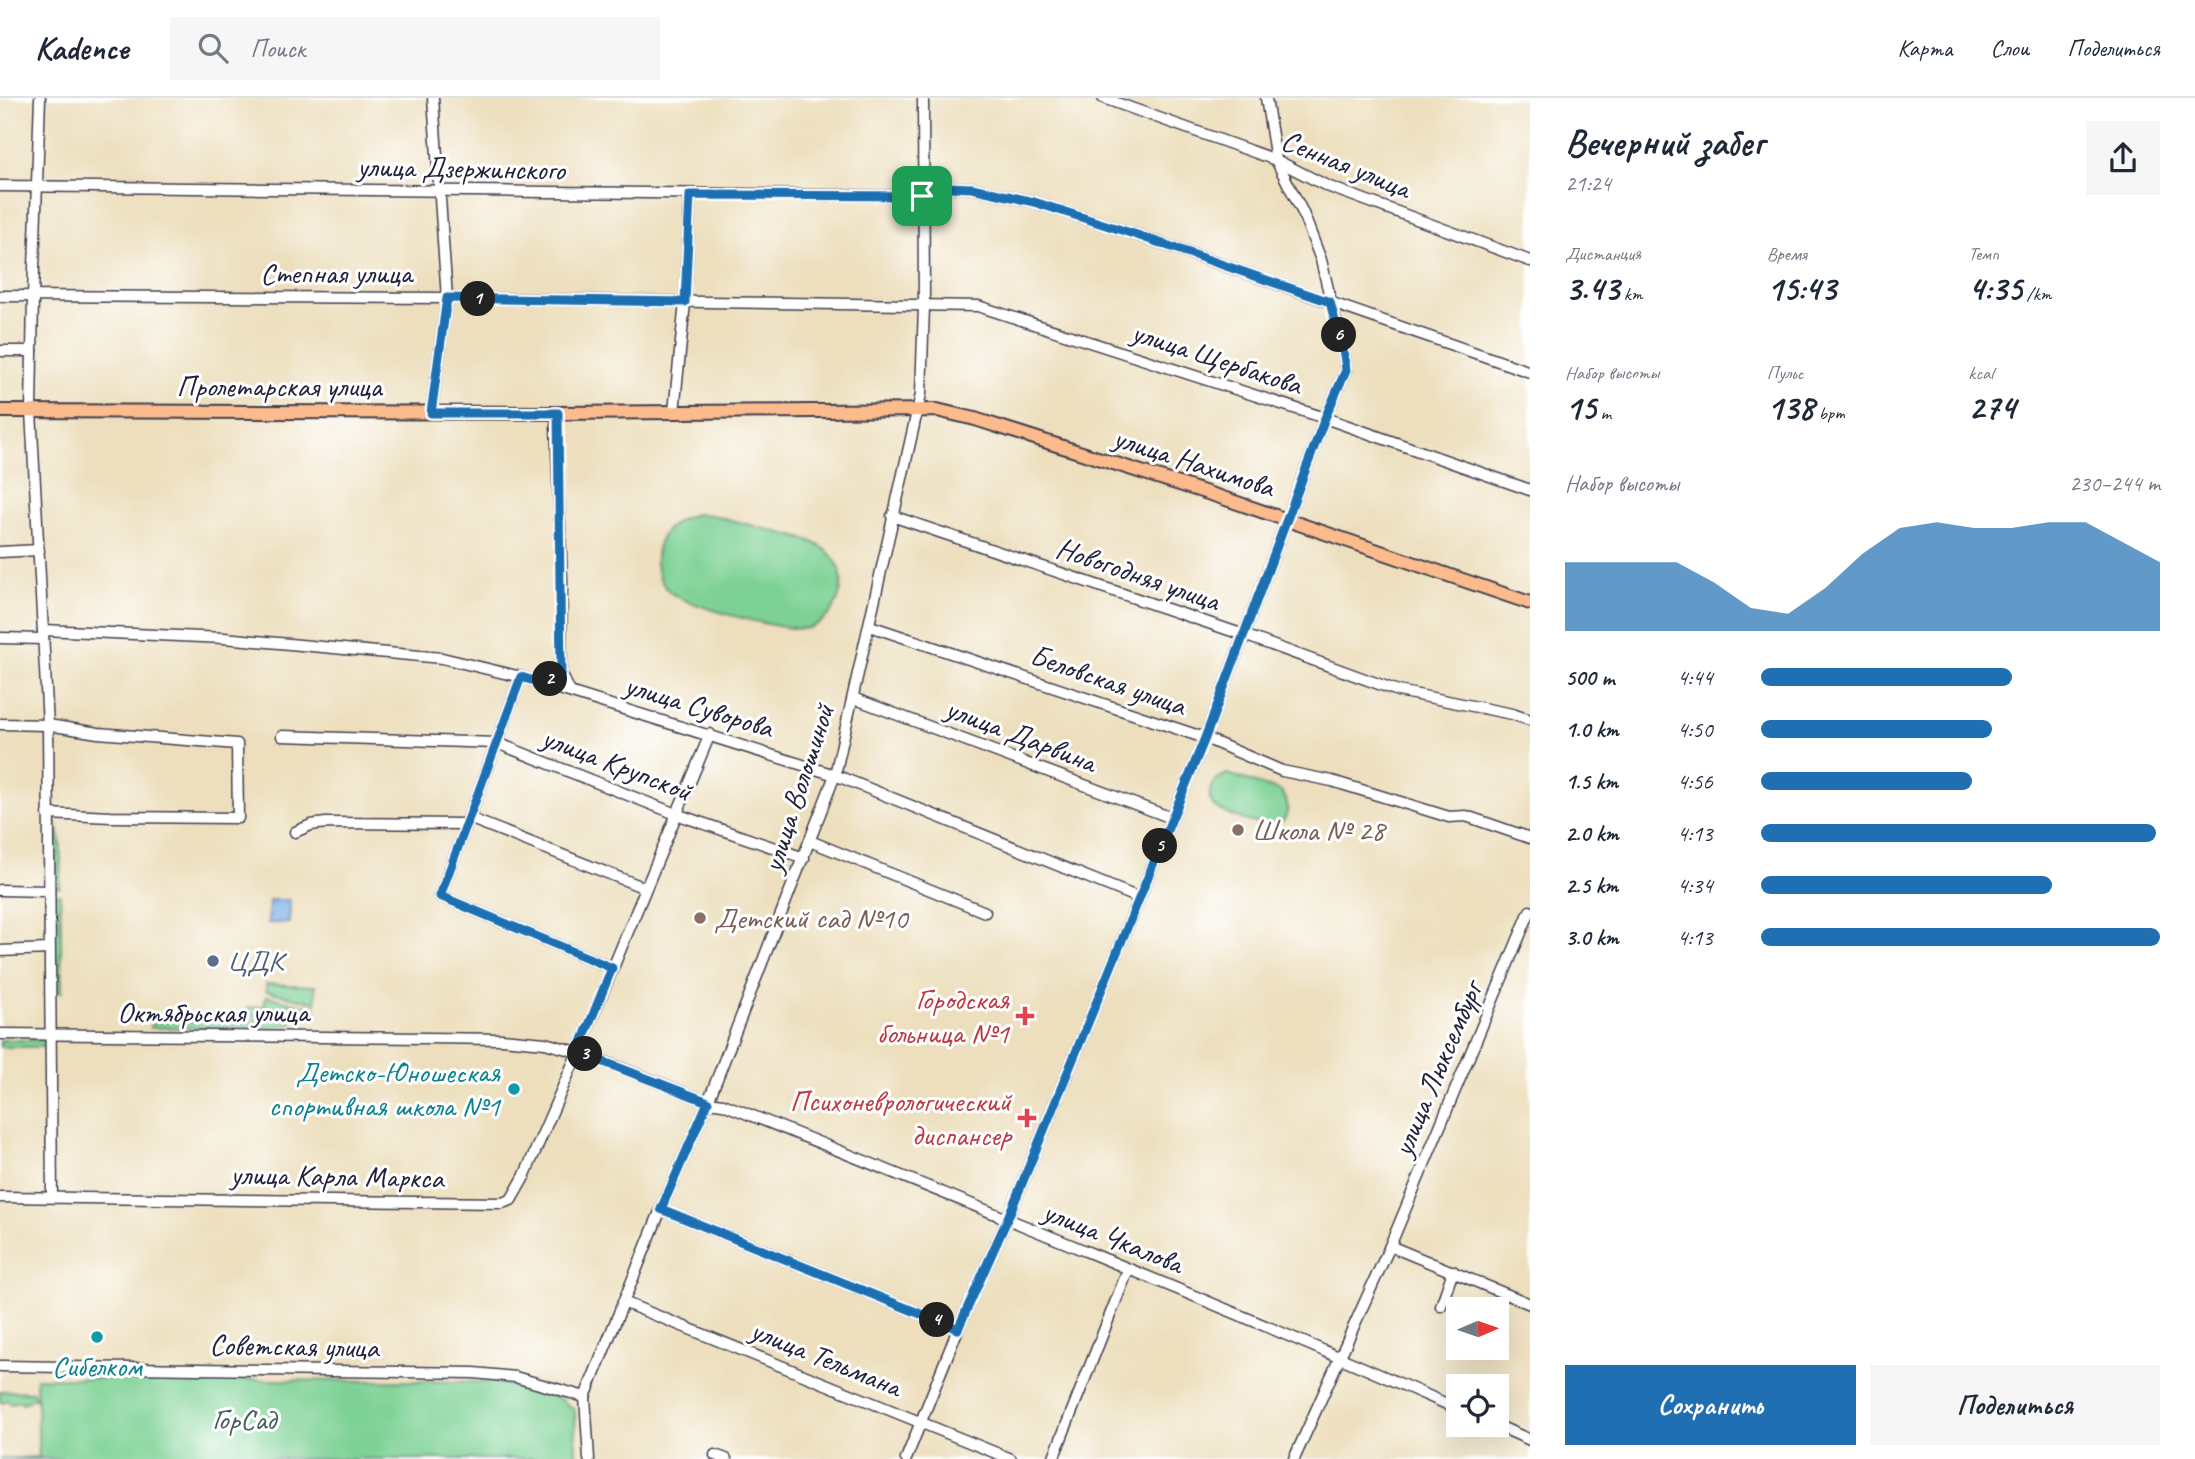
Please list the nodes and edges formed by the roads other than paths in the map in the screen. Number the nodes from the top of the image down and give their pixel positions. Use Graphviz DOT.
graph roads {
  1 [pos="40,98"];
  2 [pos="433,98"];
  3 [pos="923,98"];
  4 [pos="1103,98"];
  5 [pos="1266,98"];
  6 [pos="1276,160"];
  7 [pos="0,186"];
  8 [pos="37,187"];
  9 [pos="922,191"];
  10 [pos="438,192"];
  11 [pos="690,195"];
  12 [pos="1530,261"];
  13 [pos="0,296"];
  14 [pos="33,296"];
  15 [pos="447,298"];
  16 [pos="685,302"];
  17 [pos="1330,302"];
  18 [pos="924,306"];
  19 [pos="0,351"];
  20 [pos="32,351"];
  21 [pos="1530,372"];
  22 [pos="917,409"];
  23 [pos="0,411"];
  24 [pos="31,411"];
  25 [pos="674,412"];
  26 [pos="431,413"];
  27 [pos="558,413"];
  28 [pos="1325,418"];
  29 [pos="1530,489"];
  30 [pos="892,516"];
  31 [pos="1287,520"];
  32 [pos="39,550"];
  33 [pos="0,552"];
  34 [pos="1530,603"];
  35 [pos="870,625"];
  36 [pos="43,634"];
  37 [pos="1244,635"];
  38 [pos="0,639"];
  39 [pos="561,673"];
  40 [pos="521,677"];
  41 [pos="541,683"];
  42 [pos="570,692"];
  43 [pos="853,698"];
  44 [pos="1530,720"];
  45 [pos="0,724"];
  46 [pos="48,725"];
  47 [pos="710,734"];
  48 [pos="282,736"];
  49 [pos="1205,738"];
  50 [pos="497,743"];
  51 [pos="835,775"];
  52 [pos="48,814"];
  53 [pos="676,814"];
  54 [pos="1172,818"];
  55 [pos="468,821"];
  56 [pos="295,832"];
  57 [pos="1530,838"];
  58 [pos="810,841"];
  59 [pos="804,858"];
  60 [pos="645,888"];
  61 [pos="0,890"];
  62 [pos="48,891"];
  63 [pos="1139,898"];
  64 [pos="1530,911"];
  65 [pos="985,912"];
  66 [pos="49,949"];
  67 [pos="0,951"];
  68 [pos="612,968"];
  69 [pos="0,1034"];
  70 [pos="51,1035"];
  71 [pos="426,1038"];
  72 [pos="578,1052"];
  73 [pos="708,1102"];
  74 [pos="0,1197"];
  75 [pos="52,1197"];
  76 [pos="661,1209"];
  77 [pos="1007,1220"];
  78 [pos="1390,1246"];
  79 [pos="1128,1270"];
  80 [pos="1452,1271"];
  81 [pos="623,1302"];
  82 [pos="1530,1304"];
  83 [pos="1441,1306"];
  84 [pos="958,1329"];
  85 [pos="1341,1357"];
  86 [pos="0,1366"];
  87 [pos="585,1397"];
  88 [pos="1446,1404"];
  89 [pos="921,1422"];
  90 [pos="1509,1431"];
  91 [pos="1530,1440"];
  92 [pos="715,1455"];
  93 [pos="589,1459"];
  94 [pos="726,1459"];
  95 [pos="906,1459"];
  96 [pos="1011,1459"];
  97 [pos="1053,1459"];
  98 [pos="1294,1459"];
  1 -- 8 [label="street"];
  2 -- 10 [label="street"];
  3 -- 9 [label="street, улица Волошиной"];
  4 -- 6 [label="street, Сенная улица"];
  5 -- 6 [label="street"];
  6 -- 12 [label="street, Сенная улица"];
  6 -- 17 [label="street"];
  7 -- 8 [label="street, улица Дзержинского"];
  8 -- 10 [label="street, улица Дзержинского"];
  8 -- 14 [label="street"];
  9 -- 11 [label="street, улица Дзержинского"];
  9 -- 17 [label="street, улица Дзержинского"];
  9 -- 18 [label="street, улица Волошиной"];
  10 -- 11 [label="street, улица Дзержинского"];
  10 -- 15 [label="street"];
  11 -- 16 [label="street"];
  13 -- 14 [label="street, Степная улица"];
  14 -- 15 [label="street, Степная улица"];
  14 -- 20 [label="street"];
  15 -- 16 [label="street, Степная улица"];
  15 -- 26 [label="street"];
  16 -- 18 [label="street, Степная улица"];
  16 -- 25 [label="street"];
  17 -- 21 [label="street, улица Дзержинского"];
  17 -- 28 [label="street"];
  18 -- 22 [label="street, улица Волошиной"];
  18 -- 28 [label="street, улица Щербакова"];
  19 -- 20 [label="street"];
  20 -- 24 [label="street"];
  22 -- 25 [label="main road, Пролетарская улица"];
  22 -- 30 [label="street, улица Волошиной"];
  22 -- 31 [label="main road, улица Нахимова"];
  23 -- 24 [label="main road, Пролетарская улица"];
  24 -- 26 [label="main road, Пролетарская улица"];
  24 -- 32 [label="street"];
  25 -- 27 [label="main road, Пролетарская улица"];
  26 -- 27 [label="main road, Пролетарская улица"];
  27 -- 39 [label="street"];
  28 -- 29 [label="street, улица Щербакова"];
  28 -- 31 [label="street"];
  30 -- 35 [label="street, улица Волошиной"];
  30 -- 37 [label="street, Новогодняя улица"];
  31 -- 34 [label="main road, улица Нахимова"];
  31 -- 37 [label="street"];
  32 -- 33 [label="street"];
  32 -- 36 [label="street"];
  35 -- 43 [label="street, улица Волошиной"];
  35 -- 49 [label="street, Беловская улица"];
  36 -- 38 [label="street, улица Суворова"];
  36 -- 40 [label="street, улица Суворова"];
  36 -- 46 [label="street"];
  37 -- 44 [label="street, Новогодняя улица"];
  37 -- 49 [label="street"];
  39 -- 41 [label="street"];
  39 -- 42 [label="street"];
  40 -- 41 [label="street, улица Суворова"];
  40 -- 50 [label="street"];
  41 -- 42 [label="street, улица Суворова"];
  42 -- 47 [label="street, улица Суворова"];
  43 -- 51 [label="street, улица Волошиной"];
  43 -- 54 [label="street, улица Дарвина"];
  45 -- 46 [label="street"];
  46 -- 52 [label="street"];
  46 -- 52 [label="street"];
  47 -- 51 [label="street, улица Суворова"];
  47 -- 53 [label="street"];
  48 -- 50 [label="street, улица Крупской"];
  49 -- 54 [label="street"];
  49 -- 57 [label="street, Беловская улица"];
  50 -- 53 [label="street, улица Крупской"];
  50 -- 55 [label="street"];
  51 -- 58 [label="street, улица Волошиной"];
  51 -- 63 [label="street, улица Суворова"];
  52 -- 62 [label="street"];
  53 -- 59 [label="street, улица Крупской"];
  53 -- 60 [label="street"];
  54 -- 63 [label="street"];
  55 -- 56 [label="street"];
  55 -- 60 [label="street"];
  55 -- 68 [label="street"];
  58 -- 59 [label="street, улица Волошиной"];
  58 -- 65 [label="street"];
  59 -- 73 [label="street, улица Волошиной"];
  60 -- 68 [label="street"];
  61 -- 62 [label="street"];
  62 -- 66 [label="street"];
  63 -- 77 [label="street"];
  64 -- 78 [label="street, улица Люксембург"];
  66 -- 67 [label="street"];
  66 -- 70 [label="street"];
  68 -- 72 [label="street"];
  69 -- 70 [label="street, Октябрьская улица"];
  70 -- 71 [label="street, Октябрьская улица"];
  70 -- 75 [label="street"];
  71 -- 72 [label="street, улица Чкалова"];
  72 -- 73 [label="street, улица Чкалова"];
  72 -- 75 [label="street, улица Карла Маркса"];
  73 -- 76 [label="street, улица Волошиной"];
  73 -- 77 [label="street, улица Чкалова"];
  74 -- 75 [label="street, улица Карла Маркса"];
  76 -- 81 [label="street, улица Волошиной"];
  76 -- 84 [label="street"];
  77 -- 79 [label="street, улица Чкалова"];
  77 -- 84 [label="street"];
  78 -- 80 [label="street"];
  78 -- 85 [label="street, улица Люксембург"];
  79 -- 85 [label="street, улица Чкалова"];
  79 -- 97 [label="street"];
  80 -- 82 [label="street"];
  80 -- 83 [label="street"];
  81 -- 87 [label="street, улица Волошиной"];
  81 -- 89 [label="street, улица Тельмана"];
  84 -- 89 [label="street"];
  85 -- 88 [label="street, улица Чкалова"];
  85 -- 98 [label="street, улица Люксембург"];
  86 -- 87 [label="street, Советская улица"];
  87 -- 93 [label="street, улица Волошиной"];
  89 -- 95 [label="street"];
  89 -- 96 [label="street, улица Тельмана"];
  90 -- 91 [label="street"];
  92 -- 94 [label="street"];
}
